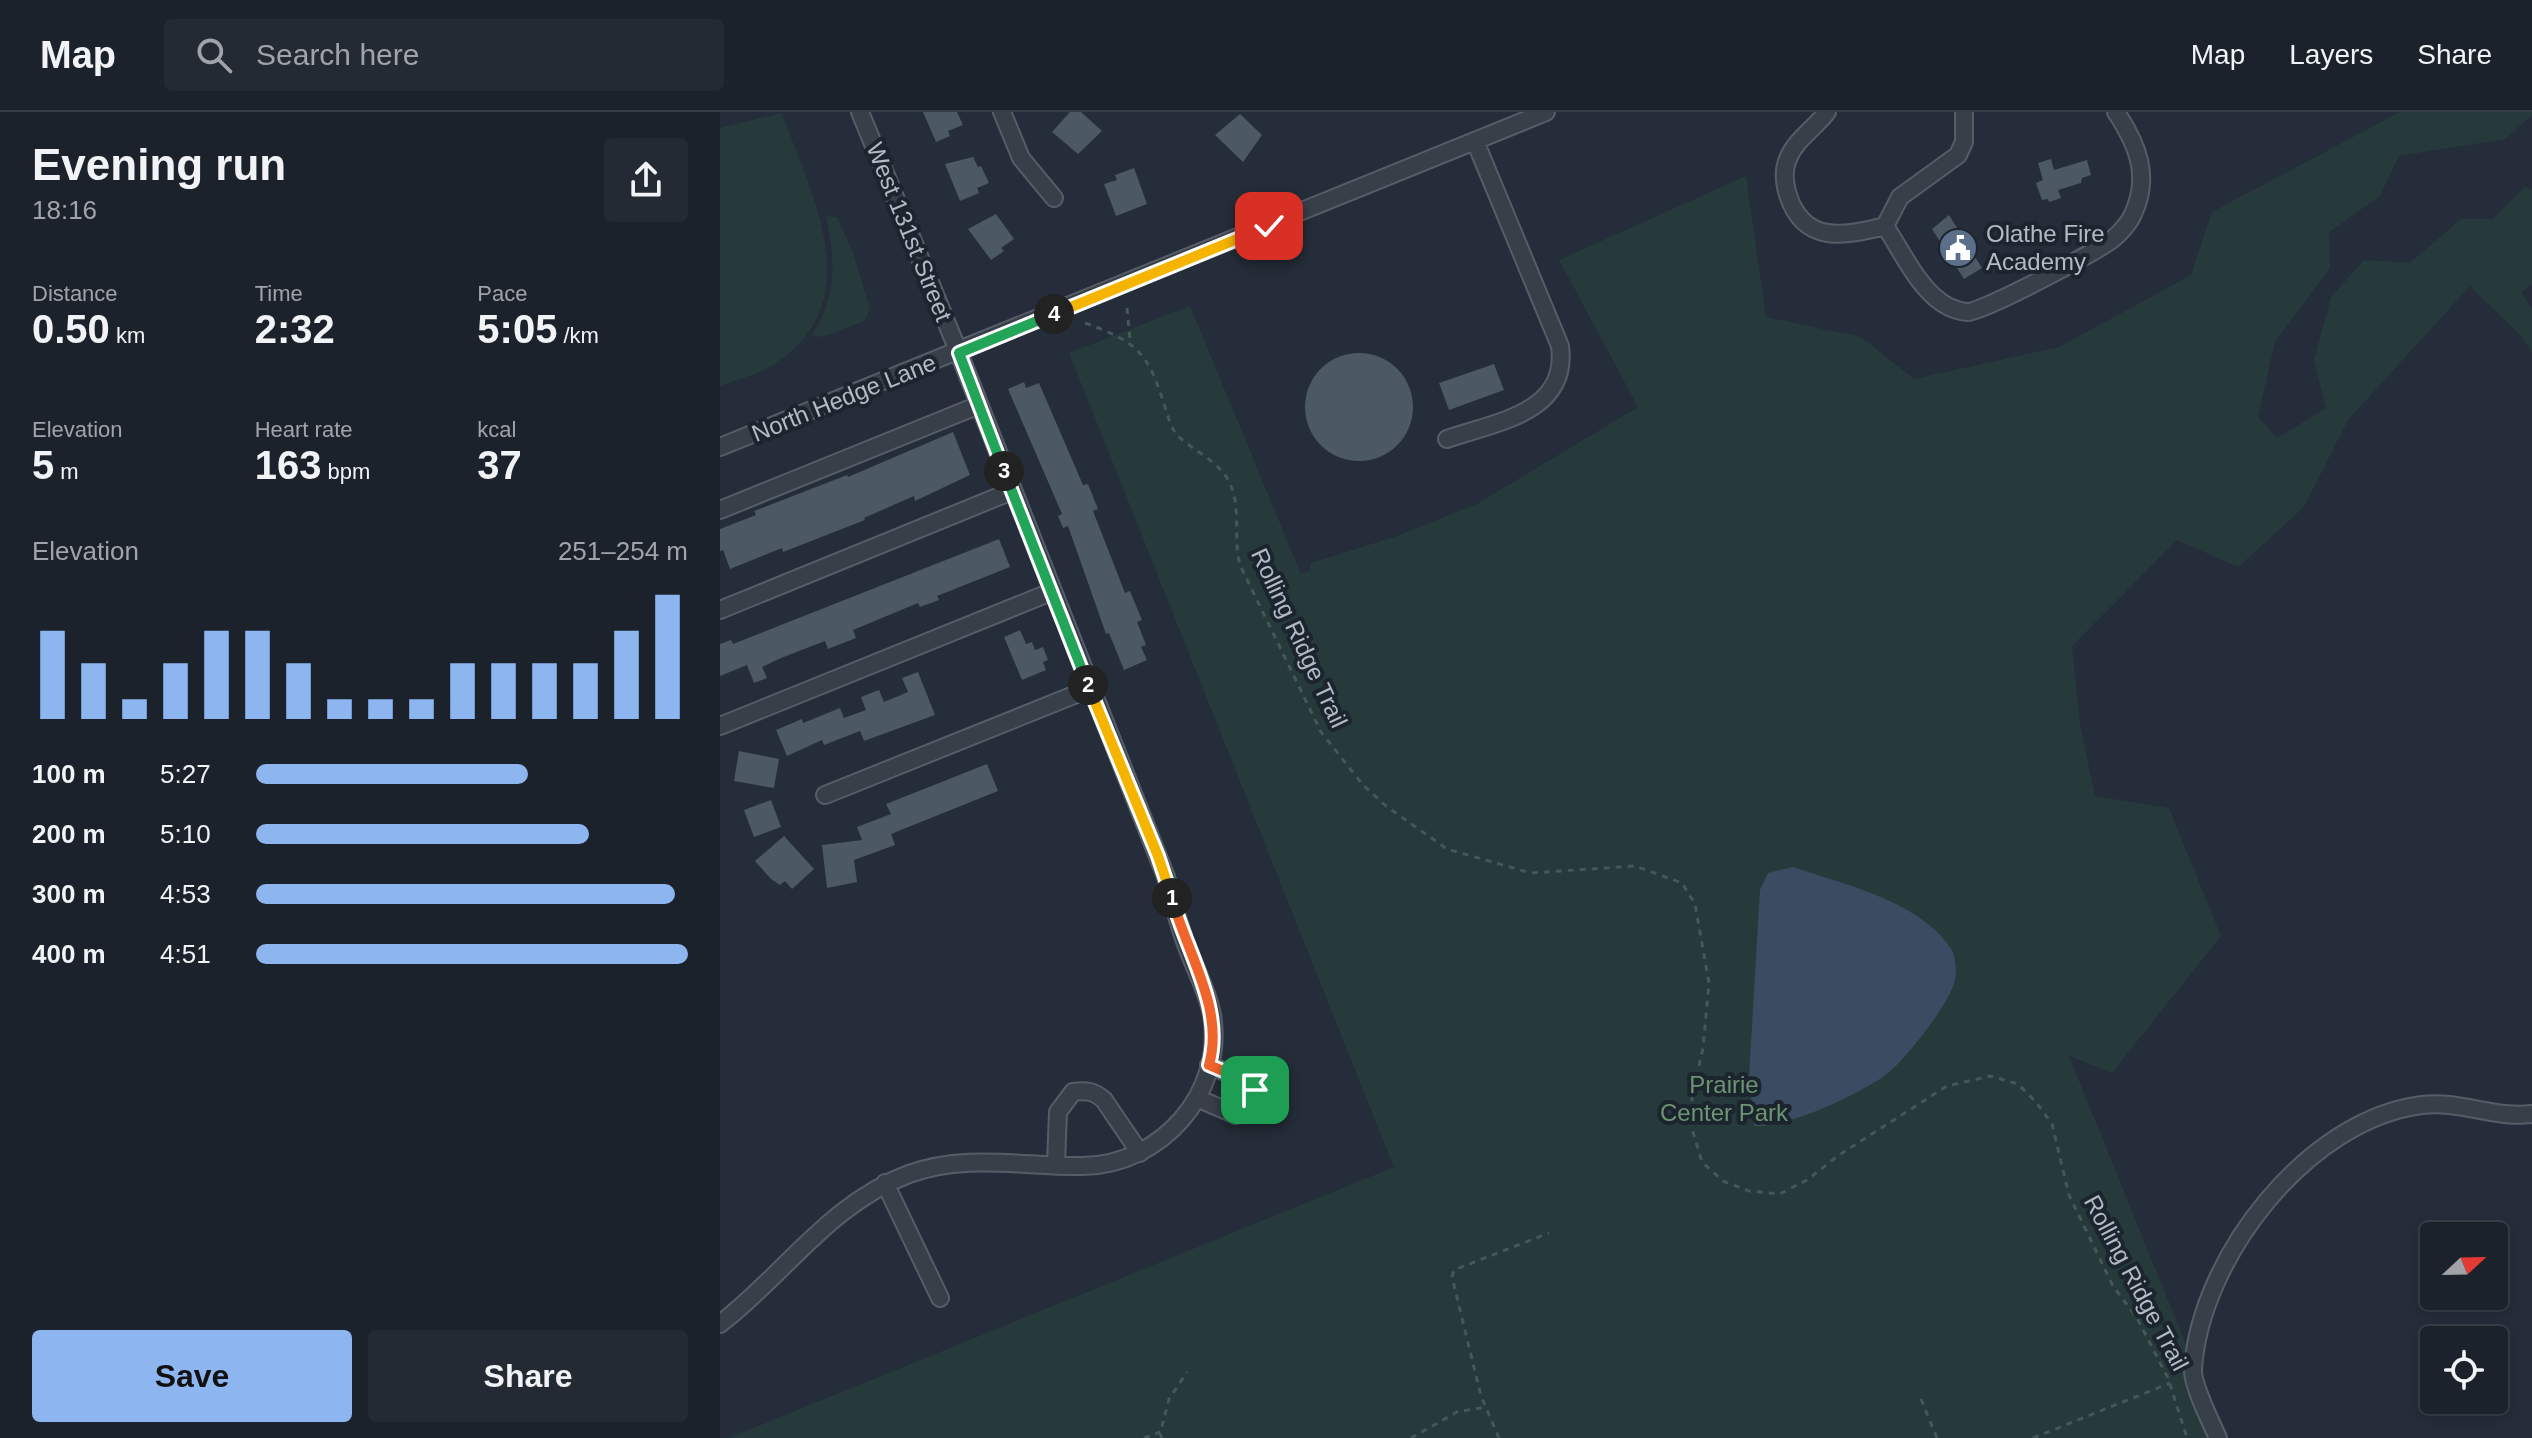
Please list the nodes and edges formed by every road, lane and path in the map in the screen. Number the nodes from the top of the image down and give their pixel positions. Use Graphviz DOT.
graph roads {
  1 [pos="860,112"];
  2 [pos="1002,112"];
  3 [pos="1546,112"];
  4 [pos="1827,112"];
  5 [pos="1964,112"];
  6 [pos="2116,112"];
  7 [pos="1475,141"];
  8 [pos="1054,198"];
  9 [pos="1885,226"];
  10 [pos="1127,308"];
  11 [pos="1085,323"];
  12 [pos="1130,340"];
  13 [pos="959,353"];
  14 [pos="979,405"];
  15 [pos="1447,439"];
  16 [pos="720,447"];
  17 [pos="1012,491"];
  18 [pos="720,510"];
  19 [pos="1051,592"];
  20 [pos="720,610"];
  21 [pos="1089,689"];
  22 [pos="720,726"];
  23 [pos="825,795"];
  24 [pos="1211,1061"];
  25 [pos="1197,1098"];
  26 [pos="2532,1114"];
  27 [pos="1140,1153"];
  28 [pos="1056,1163"];
  29 [pos="885,1183"];
  30 [pos="1549,1233"];
  31 [pos="940,1298"];
  32 [pos="720,1324"];
  33 [pos="1187,1372"];
  34 [pos="2170,1383"];
  35 [pos="1921,1399"];
  36 [pos="1486,1407"];
  37 [pos="1160,1432"];
  38 [pos="1144,1438"];
  39 [pos="1162,1438"];
  40 [pos="1411,1438"];
  41 [pos="1499,1438"];
  42 [pos="1937,1438"];
  43 [pos="2033,1438"];
  44 [pos="2187,1438"];
  45 [pos="2218,1438"];
  1 -- 13 [label="street, West 131st Street"];
  2 -- 8 [label="street"];
  3 -- 7 [label="street, North Hedge Lane"];
  4 -- 9 [label="street"];
  5 -- 9 [label="street"];
  6 -- 9 [label="street"];
  7 -- 13 [label="street, North Hedge Lane"];
  7 -- 15 [label="street"];
  10 -- 12 [label="path, Rolling Ridge Trail"];
  11 -- 12 [label="path"];
  12 -- 34 [label="path, Rolling Ridge Trail"];
  13 -- 14 [label="street, West 131st Street"];
  13 -- 16 [label="street, North Hedge Lane"];
  14 -- 17 [label="street, West 131st Street"];
  14 -- 18 [label="street"];
  17 -- 19 [label="street, West 131st Street"];
  17 -- 20 [label="street"];
  19 -- 21 [label="street, West 131st Street"];
  19 -- 22 [label="street"];
  21 -- 23 [label="street"];
  21 -- 24 [label="street, West 131st Street"];
  24 -- 25 [label="street, West 131st Street"];
  24 -- 25 [label="street"];
  25 -- 27 [label="street, West 131st Street"];
  26 -- 45 [label="street"];
  27 -- 28 [label="street, West 131st Street"];
  27 -- 28 [label="street"];
  28 -- 29 [label="street, West 131st Street"];
  29 -- 31 [label="street"];
  29 -- 32 [label="street, West 131st Street"];
  30 -- 36 [label="path"];
  33 -- 37 [label="path"];
  34 -- 43 [label="path"];
  34 -- 44 [label="path, Rolling Ridge Trail"];
  35 -- 42 [label="path"];
  36 -- 40 [label="path"];
  36 -- 41 [label="path"];
  37 -- 38 [label="path"];
  37 -- 39 [label="path"];
}
